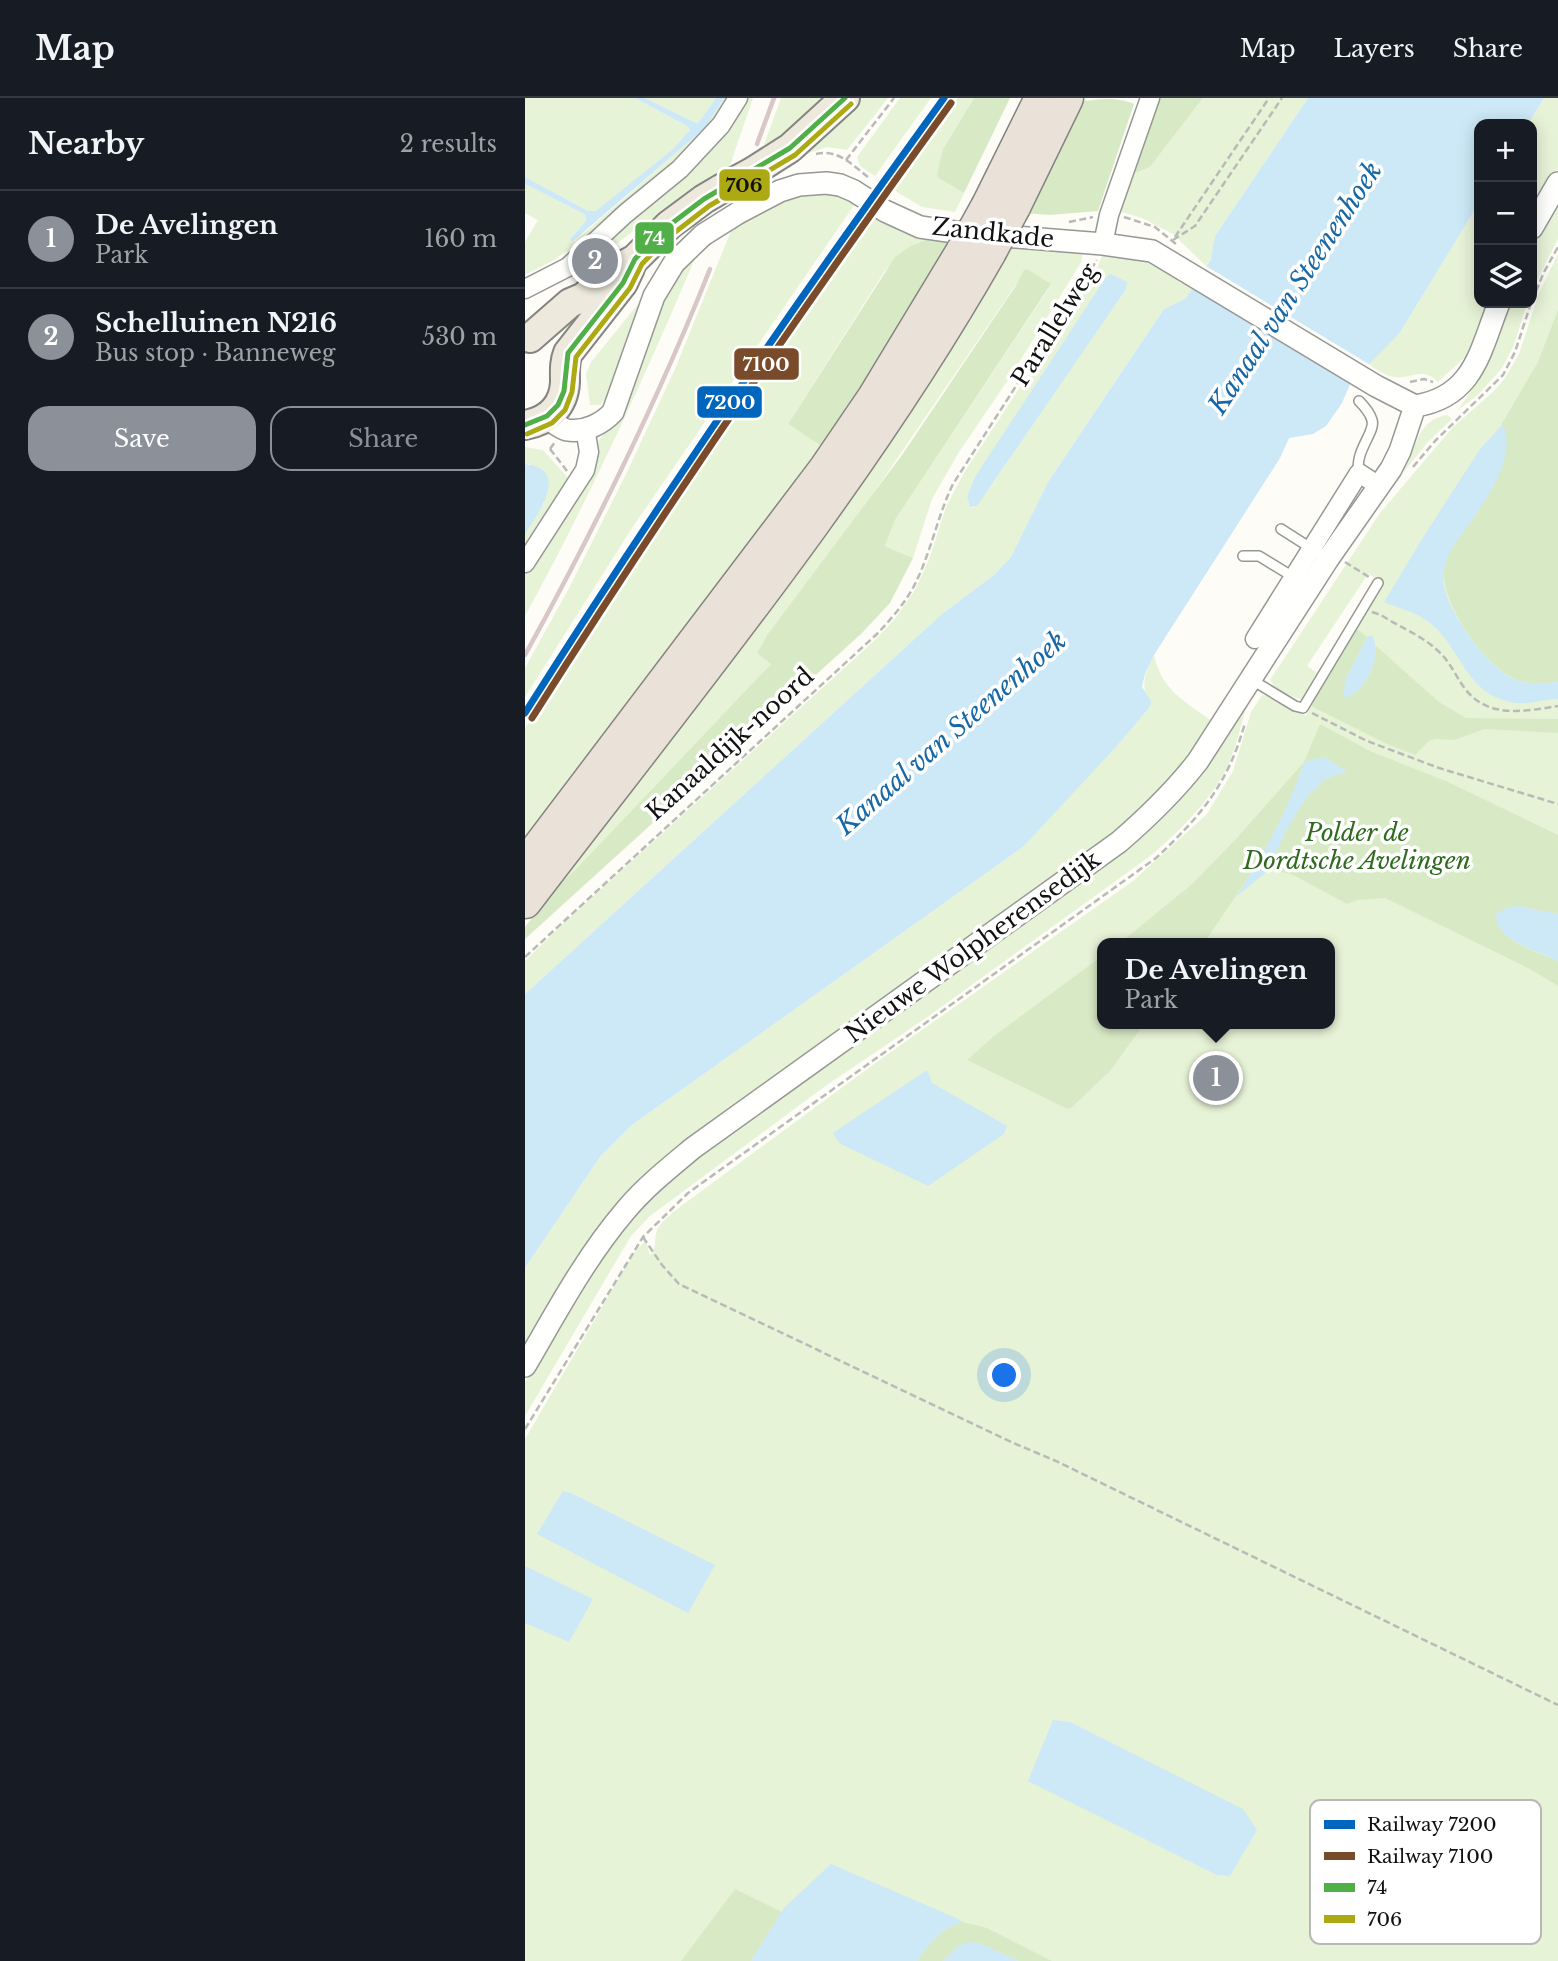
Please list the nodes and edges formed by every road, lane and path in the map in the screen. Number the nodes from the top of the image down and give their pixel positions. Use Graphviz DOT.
graph roads {
  1 [pos="738,98"];
  2 [pos="845,98"];
  3 [pos="894,98"];
  4 [pos="1041,98"];
  5 [pos="1067,98"];
  6 [pos="1150,98"];
  7 [pos="1269,98"];
  8 [pos="1282,98"];
  9 [pos="846,160"];
  10 [pos="1558,183"];
  11 [pos="1001,206"];
  12 [pos="1109,215"];
  13 [pos="1537,219"];
  14 [pos="1173,240"];
  15 [pos="1103,244"];
  16 [pos="1558,247"];
  17 [pos="976,251"];
  18 [pos="635,259"];
  19 [pos="525,289"];
  20 [pos="1537,290"];
  21 [pos="1497,308"];
  22 [pos="1530,308"];
  23 [pos="530,341"];
  24 [pos="1359,401"];
  25 [pos="1415,406"];
  26 [pos="542,410"];
  27 [pos="1457,418"];
  28 [pos="585,428"];
  29 [pos="550,449"];
  30 [pos="1359,473"];
  31 [pos="576,484"];
  32 [pos="1380,486"];
  33 [pos="1281,529"];
  34 [pos="933,539"];
  35 [pos="1243,556"];
  36 [pos="1327,556"];
  37 [pos="525,563"];
  38 [pos="1302,582"];
  39 [pos="1378,583"];
  40 [pos="1363,608"];
  41 [pos="1255,639"];
  42 [pos="1251,679"];
  43 [pos="1558,706"];
  44 [pos="1303,708"];
  45 [pos="1558,804"];
  46 [pos="525,865"];
  47 [pos="525,902"];
  48 [pos="525,957"];
  49 [pos="525,1366"];
  50 [pos="525,1429"];
  51 [pos="1558,1705"];
  1 -- 19 [label="street"];
  2 -- 18 [label="main road, bridge"];
  3 -- 9 [label="path"];
  4 -- 11 [label="highway"];
  5 -- 11 [label="highway"];
  6 -- 12 [label="street, Parallelweg"];
  7 -- 14 [label="path"];
  8 -- 14 [label="path"];
  10 -- 13 [label="street"];
  11 -- 17 [label="highway, bridge"];
  12 -- 14 [label="path"];
  12 -- 15 [label="street, Parallelweg"];
  15 -- 25 [label="street, Zandkade"];
  15 -- 28 [label="street, Zandkade, bridge"];
  15 -- 34 [label="path, Parallelweg"];
  16 -- 20 [label="path"];
  17 -- 46 [label="highway"];
  17 -- 47 [label="highway"];
  18 -- 23 [label="main road"];
  18 -- 26 [label="main road"];
  21 -- 25 [label="street"];
  22 -- 27 [label="path"];
  23 -- 26 [label="main road"];
  24 -- 30 [label="lane"];
  25 -- 32 [label="street, Nieuwe Wolpherensedijk"];
  26 -- 28 [label="street"];
  28 -- 31 [label="street"];
  29 -- 31 [label="path"];
  30 -- 32 [label="street"];
  30 -- 36 [label="street, Nieuwe Wolpherensedijk"];
  31 -- 37 [label="street"];
  32 -- 36 [label="street, Nieuwe Wolpherensedijk"];
  33 -- 36 [label="lane"];
  34 -- 48 [label="path, Kanaaldijk-noord"];
  35 -- 38 [label="lane"];
  36 -- 38 [label="street, Nieuwe Wolpherensedijk"];
  36 -- 39 [label="path"];
  38 -- 41 [label="street, Nieuwe Wolpherensedijk"];
  38 -- 42 [label="street, Nieuwe Wolpherensedijk"];
  39 -- 40 [label="lane"];
  40 -- 43 [label="path"];
  40 -- 44 [label="lane"];
  42 -- 44 [label="lane"];
  42 -- 49 [label="street, Nieuwe Wolpherensedijk"];
  44 -- 45 [label="path"];
  50 -- 51 [label="path"];
}
